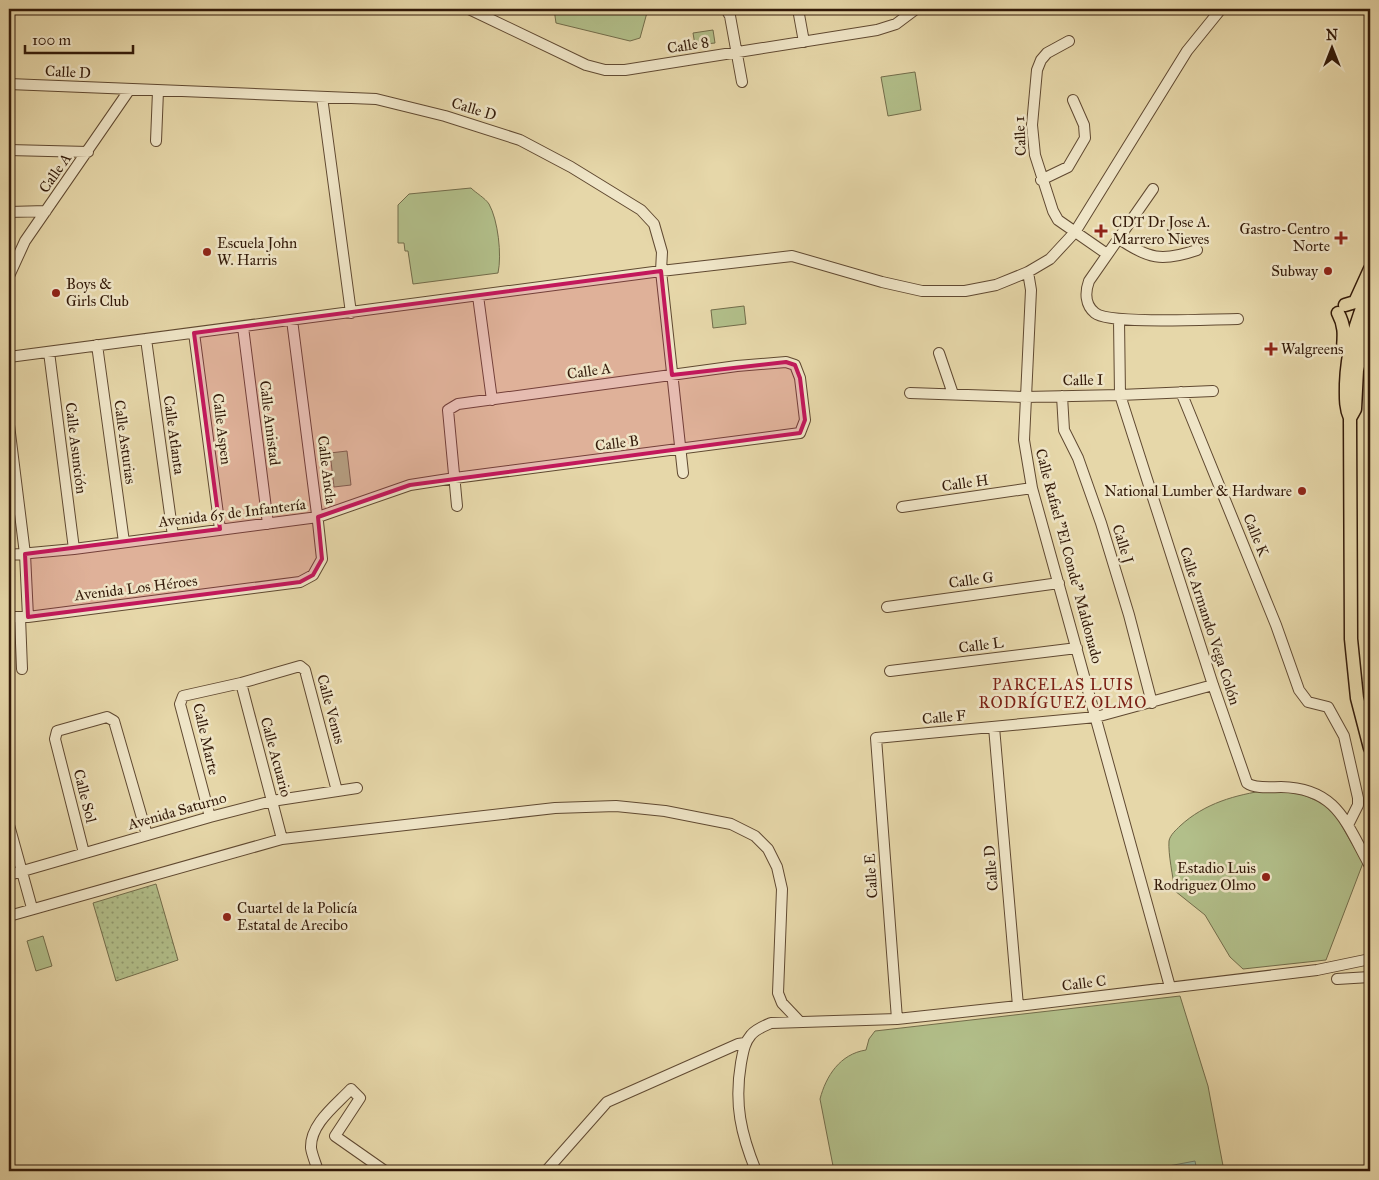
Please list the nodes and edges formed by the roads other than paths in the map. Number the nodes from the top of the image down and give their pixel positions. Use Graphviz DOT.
graph roads {
  1 [pos="469,9"];
  2 [pos="726,9"];
  3 [pos="798,9"];
  4 [pos="916,9"];
  5 [pos="1221,9"];
  6 [pos="489,13"];
  7 [pos="1069,41"];
  8 [pos="804,42"];
  9 [pos="737,53"];
  10 [pos="742,82"];
  11 [pos="9,84"];
  12 [pos="130,90"];
  13 [pos="158,90"];
  14 [pos="322,97"];
  15 [pos="1073,100"];
  16 [pos="156,141"];
  17 [pos="9,150"];
  18 [pos="88,152"];
  19 [pos="1041,180"];
  20 [pos="1153,189"];
  21 [pos="9,212"];
  22 [pos="46,212"];
  23 [pos="1075,232"];
  24 [pos="1118,238"];
  25 [pos="1197,250"];
  26 [pos="1107,254"];
  27 [pos="1370,269"];
  28 [pos="661,271"];
  29 [pos="1028,272"];
  30 [pos="9,276"];
  31 [pos="1370,289"];
  32 [pos="478,296"];
  33 [pos="351,313"];
  34 [pos="1370,317"];
  35 [pos="1238,319"];
  36 [pos="292,320"];
  37 [pos="1119,320"];
  38 [pos="243,327"];
  39 [pos="194,333"];
  40 [pos="146,339"];
  41 [pos="97,345"];
  42 [pos="49,352"];
  43 [pos="939,352"];
  44 [pos="9,357"];
  45 [pos="1347,369"];
  46 [pos="672,375"];
  47 [pos="1213,391"];
  48 [pos="1181,392"];
  49 [pos="910,394"];
  50 [pos="953,394"];
  51 [pos="1120,395"];
  52 [pos="1025,396"];
  53 [pos="1062,396"];
  54 [pos="492,400"];
  55 [pos="1350,418"];
  56 [pos="9,425"];
  57 [pos="783,436"];
  58 [pos="681,450"];
  59 [pos="683,474"];
  60 [pos="455,478"];
  61 [pos="1032,488"];
  62 [pos="457,506"];
  63 [pos="902,507"];
  64 [pos="318,517"];
  65 [pos="268,524"];
  66 [pos="220,529"];
  67 [pos="172,536"];
  68 [pos="124,542"];
  69 [pos="74,548"];
  70 [pos="25,554"];
  71 [pos="9,555"];
  72 [pos="1059,583"];
  73 [pos="267,587"];
  74 [pos="887,607"];
  75 [pos="9,617"];
  76 [pos="24,617"];
  77 [pos="1077,648"];
  78 [pos="22,669"];
  79 [pos="890,671"];
  80 [pos="241,683"];
  81 [pos="1213,685"];
  82 [pos="1152,703"];
  83 [pos="1096,717"];
  84 [pos="994,727"];
  85 [pos="882,737"];
  86 [pos="1370,748"];
  87 [pos="357,788"];
  88 [pos="337,791"];
  89 [pos="272,801"];
  90 [pos="210,817"];
  91 [pos="1348,825"];
  92 [pos="9,826"];
  93 [pos="147,835"];
  94 [pos="282,839"];
  95 [pos="84,853"];
  96 [pos="1370,866"];
  97 [pos="21,872"];
  98 [pos="9,875"];
  99 [pos="32,908"];
  100 [pos="9,916"];
  101 [pos="1370,959"];
  102 [pos="1370,977"];
  103 [pos="1336,979"];
  104 [pos="1170,987"];
  105 [pos="1018,1006"];
  106 [pos="897,1019"];
  107 [pos="800,1022"];
  108 [pos="745,1043"];
  109 [pos="318,1171"];
  110 [pos="385,1171"];
  111 [pos="546,1171"];
  112 [pos="756,1171"];
  1 -- 6 [label="street, Calle 8"];
  2 -- 9 [label="street"];
  3 -- 8 [label="street"];
  4 -- 8 [label="street, Calle 8"];
  5 -- 23 [label="street"];
  6 -- 9 [label="street, Calle 8"];
  7 -- 19 [label="street, Calle 1"];
  8 -- 9 [label="street, Calle 8"];
  9 -- 10 [label="street"];
  11 -- 12 [label="street, Calle D"];
  12 -- 13 [label="street, Calle D"];
  12 -- 18 [label="street, Calle A"];
  13 -- 14 [label="street, Calle D"];
  13 -- 16 [label="street"];
  14 -- 28 [label="street, Calle D"];
  14 -- 33 [label="street"];
  15 -- 19 [label="street"];
  17 -- 18 [label="street"];
  18 -- 22 [label="street, Calle A"];
  19 -- 23 [label="street, Calle 1"];
  20 -- 24 [label="street"];
  21 -- 22 [label="street"];
  22 -- 30 [label="street, Calle A"];
  23 -- 26 [label="street, Calle 1"];
  23 -- 29 [label="street"];
  24 -- 25 [label="street"];
  24 -- 26 [label="street"];
  26 -- 37 [label="street"];
  27 -- 45 [label="main road"];
  28 -- 29 [label="street"];
  28 -- 32 [label="street"];
  28 -- 46 [label="street, Calle D"];
  29 -- 52 [label="street, Calle Rafael \"El Conde\" Maldonado"];
  31 -- 45 [label="main road"];
  32 -- 33 [label="street"];
  32 -- 54 [label="street"];
  33 -- 36 [label="street"];
  34 -- 55 [label="main road"];
  35 -- 37 [label="street"];
  36 -- 38 [label="street"];
  36 -- 64 [label="street, Calle Ancla"];
  37 -- 51 [label="street, Calle Armando Vega Colón"];
  38 -- 39 [label="street"];
  38 -- 65 [label="street, Calle Amistad"];
  39 -- 40 [label="street"];
  39 -- 66 [label="street, Calle Aspen"];
  40 -- 41 [label="street"];
  40 -- 67 [label="street, Calle Atlanta"];
  41 -- 42 [label="street"];
  41 -- 68 [label="street, Calle Asturias"];
  42 -- 44 [label="street"];
  42 -- 69 [label="street, Calle Asunción"];
  43 -- 50 [label="street"];
  45 -- 55 [label="main road"];
  46 -- 54 [label="street, Calle A"];
  46 -- 57 [label="street, Calle A"];
  46 -- 58 [label="street, Calle D"];
  47 -- 48 [label="street, Calle I"];
  48 -- 51 [label="street, Calle I"];
  48 -- 91 [label="street, Calle K"];
  49 -- 50 [label="street, Calle I"];
  50 -- 52 [label="street, Calle I"];
  51 -- 53 [label="street, Calle I"];
  51 -- 81 [label="street, Calle Armando Vega Colón"];
  52 -- 53 [label="street, Calle I"];
  52 -- 61 [label="street, Calle Rafael \"El Conde\" Maldonado"];
  53 -- 82 [label="street, Calle J"];
  54 -- 60 [label="street"];
  55 -- 86 [label="main road"];
  56 -- 70 [label="street"];
  57 -- 58 [label="street, Calle B"];
  58 -- 59 [label="street, Calle D"];
  58 -- 60 [label="street, Calle B"];
  60 -- 62 [label="street"];
  60 -- 64 [label="street, Avenida 65 de Infantería"];
  61 -- 63 [label="street, Calle H"];
  61 -- 72 [label="street, Calle Rafael \"El Conde\" Maldonado"];
  64 -- 65 [label="street, Avenida 65 de Infantería"];
  64 -- 73 [label="street, Calle Ancla"];
  65 -- 66 [label="street, Avenida 65 de Infantería"];
  66 -- 67 [label="street, Avenida 65 de Infantería"];
  67 -- 68 [label="street, Avenida 65 de Infantería"];
  68 -- 69 [label="street, Avenida 65 de Infantería"];
  69 -- 70 [label="street, Avenida 65 de Infantería"];
  70 -- 71 [label="street, Avenida 65 de Infantería"];
  70 -- 76 [label="street"];
  72 -- 74 [label="street, Calle G"];
  72 -- 77 [label="street, Calle Rafael \"El Conde\" Maldonado"];
  73 -- 76 [label="street, Avenida Los Héroes"];
  75 -- 76 [label="street, Avenida Los Héroes"];
  76 -- 78 [label="street"];
  77 -- 79 [label="street, Calle L"];
  77 -- 83 [label="street, Calle Rafael \"El Conde\" Maldonado"];
  80 -- 88 [label="street, Calle Venus"];
  80 -- 89 [label="street, Calle Acuario"];
  80 -- 90 [label="street, Calle Marte"];
  81 -- 82 [label="street, Calle F"];
  81 -- 91 [label="street, Calle Armando Vega Colón"];
  82 -- 83 [label="street, Calle F"];
  83 -- 84 [label="street, Calle F"];
  83 -- 104 [label="street, Calle Rafael \"El Conde\" Maldonado"];
  84 -- 85 [label="street, Calle F"];
  84 -- 105 [label="street, Calle D"];
  85 -- 106 [label="street, Calle E"];
  87 -- 88 [label="street, Avenida Saturno"];
  88 -- 89 [label="street, Avenida Saturno"];
  89 -- 90 [label="street, Avenida Saturno"];
  89 -- 94 [label="street, Calle Acuario"];
  90 -- 93 [label="street, Avenida Saturno"];
  91 -- 96 [label="street, Calle Armando Vega Colón"];
  92 -- 97 [label="street"];
  93 -- 95 [label="street, Avenida Saturno"];
  93 -- 95 [label="street, Calle Sol"];
  94 -- 99 [label="street"];
  94 -- 107 [label="street"];
  95 -- 97 [label="street, Avenida Saturno"];
  97 -- 98 [label="street, Avenida Saturno"];
  97 -- 99 [label="street"];
  99 -- 100 [label="street"];
  101 -- 104 [label="street, Calle C"];
  102 -- 103 [label="street"];
  104 -- 105 [label="street, Calle C"];
  105 -- 106 [label="street, Calle C"];
  106 -- 107 [label="street, Calle C"];
  107 -- 108 [label="street, Calle C"];
  108 -- 111 [label="street"];
  108 -- 112 [label="street"];
  109 -- 110 [label="street"];
}
